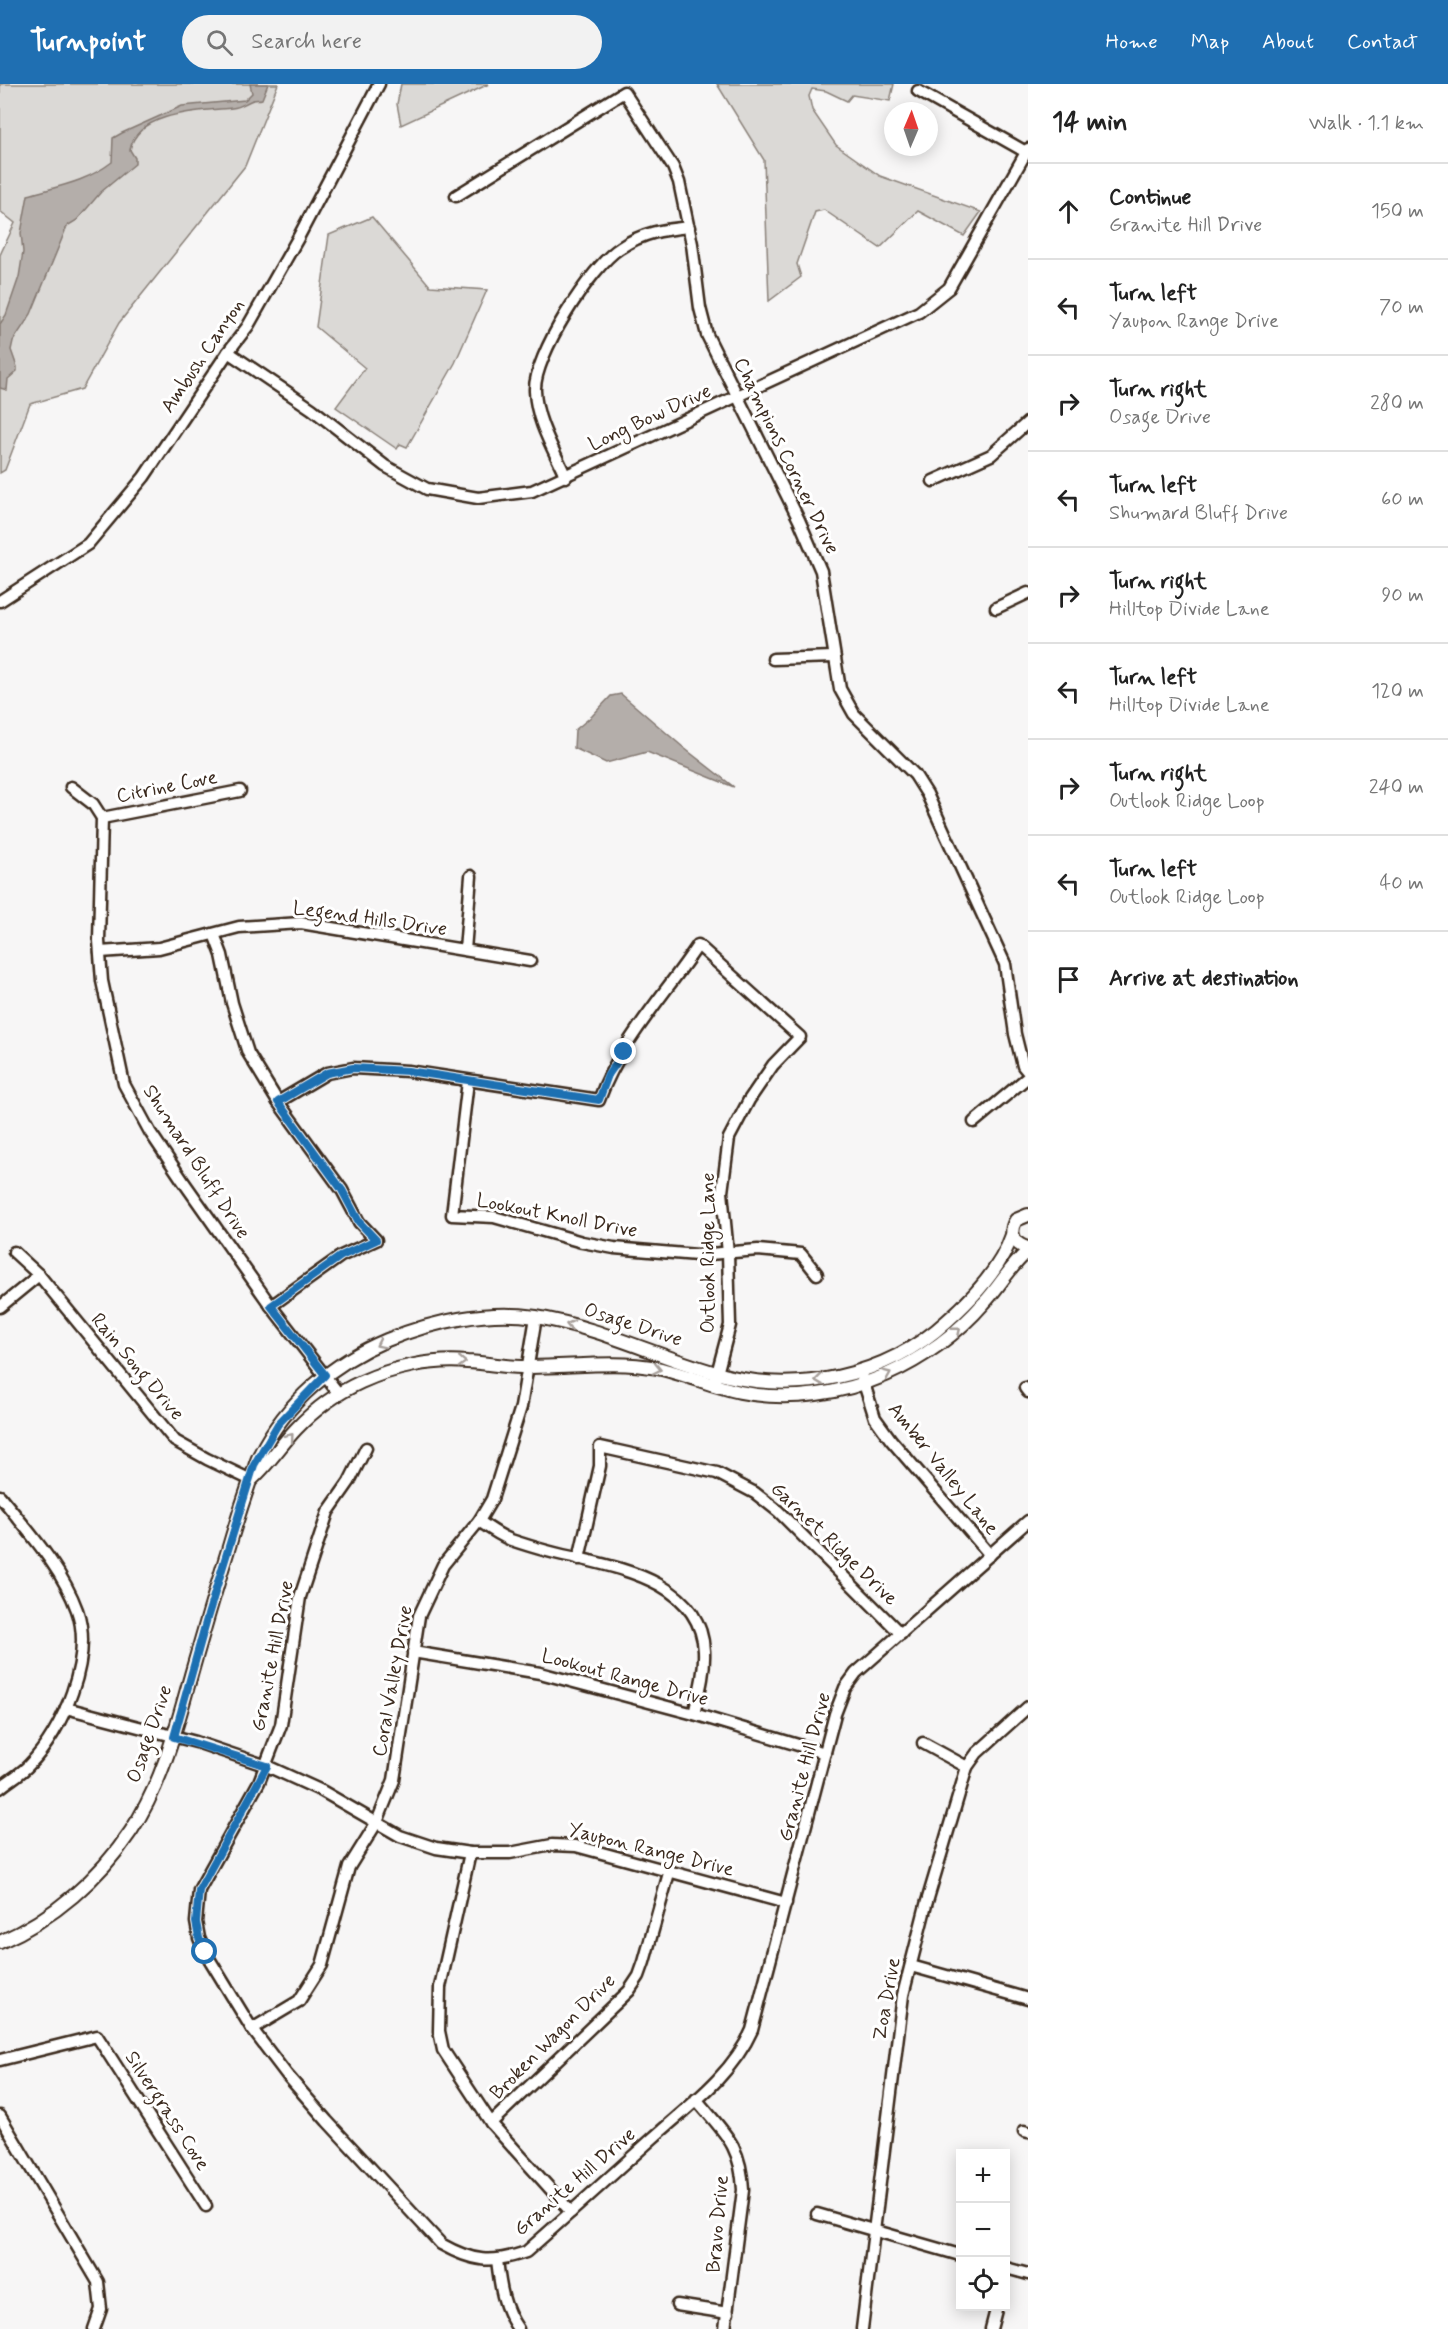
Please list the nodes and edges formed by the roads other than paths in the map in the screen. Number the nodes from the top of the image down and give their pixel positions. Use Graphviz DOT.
graph roads {
  1 [pos="379,84"];
  2 [pos="918,91"];
  3 [pos="1027,150"];
  4 [pos="456,196"];
  5 [pos="689,227"];
  6 [pos="228,352"];
  7 [pos="738,396"];
  8 [pos="1028,422"];
  9 [pos="566,477"];
  10 [pos="933,480"];
  11 [pos="1028,593"];
  12 [pos="0,601"];
  13 [pos="996,608"];
  14 [pos="834,657"];
  15 [pos="773,659"];
  16 [pos="71,787"];
  17 [pos="240,791"];
  18 [pos="102,818"];
  19 [pos="471,876"];
  20 [pos="214,934"];
  21 [pos="465,950"];
  22 [pos="100,952"];
  23 [pos="530,961"];
  24 [pos="1028,1072"];
  25 [pos="1028,1077"];
  26 [pos="468,1081"];
  27 [pos="278,1102"];
  28 [pos="974,1122"];
  29 [pos="1028,1215"];
  30 [pos="1012,1235"];
  31 [pos="1028,1250"];
  32 [pos="14,1252"];
  33 [pos="728,1253"];
  34 [pos="817,1274"];
  35 [pos="39,1275"];
  36 [pos="271,1306"];
  37 [pos="0,1307"];
  38 [pos="536,1317"];
  39 [pos="527,1368"];
  40 [pos="325,1375"];
  41 [pos="861,1377"];
  42 [pos="716,1379"];
  43 [pos="339,1394"];
  44 [pos="366,1448"];
  45 [pos="251,1480"];
  46 [pos="0,1496"];
  47 [pos="479,1521"];
  48 [pos="1028,1521"];
  49 [pos="990,1555"];
  50 [pos="579,1559"];
  51 [pos="901,1634"];
  52 [pos="413,1652"];
  53 [pos="1028,1707"];
  54 [pos="66,1708"];
  55 [pos="694,1714"];
  56 [pos="174,1737"];
  57 [pos="922,1743"];
  58 [pos="825,1754"];
  59 [pos="267,1766"];
  60 [pos="967,1767"];
  61 [pos="0,1788"];
  62 [pos="377,1822"];
  63 [pos="470,1853"];
  64 [pos="669,1873"];
  65 [pos="786,1903"];
  66 [pos="0,1942"];
  67 [pos="911,1966"];
  68 [pos="1028,1999"];
  69 [pos="252,2029"];
  70 [pos="0,2060"];
  71 [pos="696,2099"];
  72 [pos="0,2116"];
  73 [pos="491,2123"];
  74 [pos="206,2206"];
  75 [pos="571,2212"];
  76 [pos="817,2214"];
  77 [pos="873,2230"];
  78 [pos="956,2254"];
  79 [pos="497,2260"];
  80 [pos="1010,2271"];
  81 [pos="1028,2274"];
  82 [pos="677,2305"];
  83 [pos="996,2311"];
  84 [pos="728,2313"];
  85 [pos="94,2329"];
  86 [pos="518,2329"];
  87 [pos="726,2329"];
  88 [pos="862,2329"];
  89 [pos="991,2329"];
  1 -- 6 [label="street, Ambush Canyon"];
  2 -- 3 [label="street"];
  3 -- 7 [label="street, Long Bow Drive"];
  4 -- 5 [label="street, Champions Corner Drive"];
  5 -- 7 [label="street, Champions Corner Drive"];
  5 -- 9 [label="street"];
  6 -- 9 [label="street, Long Bow Drive"];
  6 -- 12 [label="street, Ambush Canyon"];
  7 -- 9 [label="street, Long Bow Drive"];
  7 -- 14 [label="street, Champions Corner Drive"];
  8 -- 10 [label="street"];
  11 -- 13 [label="street"];
  14 -- 15 [label="street"];
  14 -- 24 [label="street, Champions Corner Drive"];
  16 -- 18 [label="street"];
  17 -- 18 [label="street, Citrine Cove"];
  18 -- 22 [label="street, Shumard Bluff Drive"];
  19 -- 21 [label="street"];
  20 -- 21 [label="street, Legend Hills Drive"];
  20 -- 22 [label="street, Legend Hills Drive"];
  20 -- 27 [label="street"];
  21 -- 23 [label="street, Legend Hills Drive"];
  22 -- 36 [label="street, Shumard Bluff Drive"];
  25 -- 28 [label="street"];
  26 -- 27 [label="street"];
  26 -- 33 [label="street, Lookout Knoll Drive"];
  26 -- 33 [label="street, Outlook Ridge Lane"];
  27 -- 36 [label="street"];
  29 -- 30 [label="street, Osage Drive"];
  30 -- 31 [label="street"];
  30 -- 41 [label="street, Osage Drive"];
  41 -- 31 [label="street, Osage Drive, one-way"];
  32 -- 35 [label="street, Rain Song Drive"];
  33 -- 34 [label="street, Lookout Knoll Drive"];
  33 -- 42 [label="street, Outlook Ridge Lane"];
  35 -- 37 [label="street"];
  35 -- 45 [label="street, Rain Song Drive"];
  36 -- 40 [label="street, Shumard Bluff Drive"];
  38 -- 39 [label="street, Coral Valley Drive"];
  38 -- 40 [label="street, Osage Drive, one-way"];
  42 -- 38 [label="street, Osage Drive, one-way"];
  39 -- 42 [label="street, Osage Drive, one-way"];
  43 -- 39 [label="street, Osage Drive, one-way"];
  39 -- 47 [label="street, Coral Valley Drive"];
  40 -- 43 [label="street, Shumard Bluff Drive"];
  40 -- 45 [label="street, Osage Drive"];
  41 -- 42 [label="street, Osage Drive"];
  41 -- 49 [label="street, Amber Valley Lane"];
  45 -- 43 [label="street, Osage Drive, one-way"];
  44 -- 59 [label="street, Granite Hill Drive"];
  45 -- 56 [label="street, Osage Drive"];
  46 -- 54 [label="street"];
  47 -- 50 [label="street"];
  47 -- 52 [label="street, Coral Valley Drive"];
  48 -- 49 [label="street, Granite Hill Drive"];
  49 -- 51 [label="street, Granite Hill Drive"];
  50 -- 51 [label="street, Garnet Ridge Drive"];
  50 -- 55 [label="street"];
  51 -- 58 [label="street, Granite Hill Drive"];
  52 -- 55 [label="street, Lookout Range Drive"];
  52 -- 62 [label="street, Coral Valley Drive"];
  53 -- 60 [label="street, Zoa Drive"];
  54 -- 56 [label="street, Yaupon Range Drive"];
  54 -- 61 [label="street"];
  55 -- 58 [label="street, Lookout Range Drive"];
  56 -- 59 [label="street, Yaupon Range Drive"];
  56 -- 66 [label="street, Osage Drive"];
  57 -- 60 [label="street"];
  58 -- 65 [label="street, Granite Hill Drive"];
  59 -- 62 [label="street, Yaupon Range Drive"];
  59 -- 69 [label="street, Granite Hill Drive"];
  60 -- 67 [label="street, Zoa Drive"];
  62 -- 63 [label="street, Yaupon Range Drive"];
  62 -- 69 [label="street, Coral Valley Drive"];
  63 -- 64 [label="street, Yaupon Range Drive"];
  63 -- 73 [label="street"];
  64 -- 65 [label="street, Yaupon Range Drive"];
  64 -- 73 [label="street, Broken Wagon Drive"];
  65 -- 71 [label="street, Granite Hill Drive"];
  67 -- 68 [label="street"];
  67 -- 77 [label="street, Zoa Drive"];
  69 -- 79 [label="street, Granite Hill Drive"];
  70 -- 74 [label="street, Silvergrass Cove"];
  71 -- 75 [label="street, Granite Hill Drive"];
  71 -- 84 [label="street, Bravo Drive"];
  72 -- 85 [label="street"];
  73 -- 75 [label="street"];
  75 -- 79 [label="street, Granite Hill Drive"];
  76 -- 77 [label="street"];
  77 -- 78 [label="street"];
  77 -- 88 [label="street, Zoa Drive"];
  79 -- 86 [label="street"];
  80 -- 81 [label="street"];
  82 -- 84 [label="street"];
  83 -- 89 [label="street"];
  84 -- 87 [label="street, Bravo Drive"];
}
